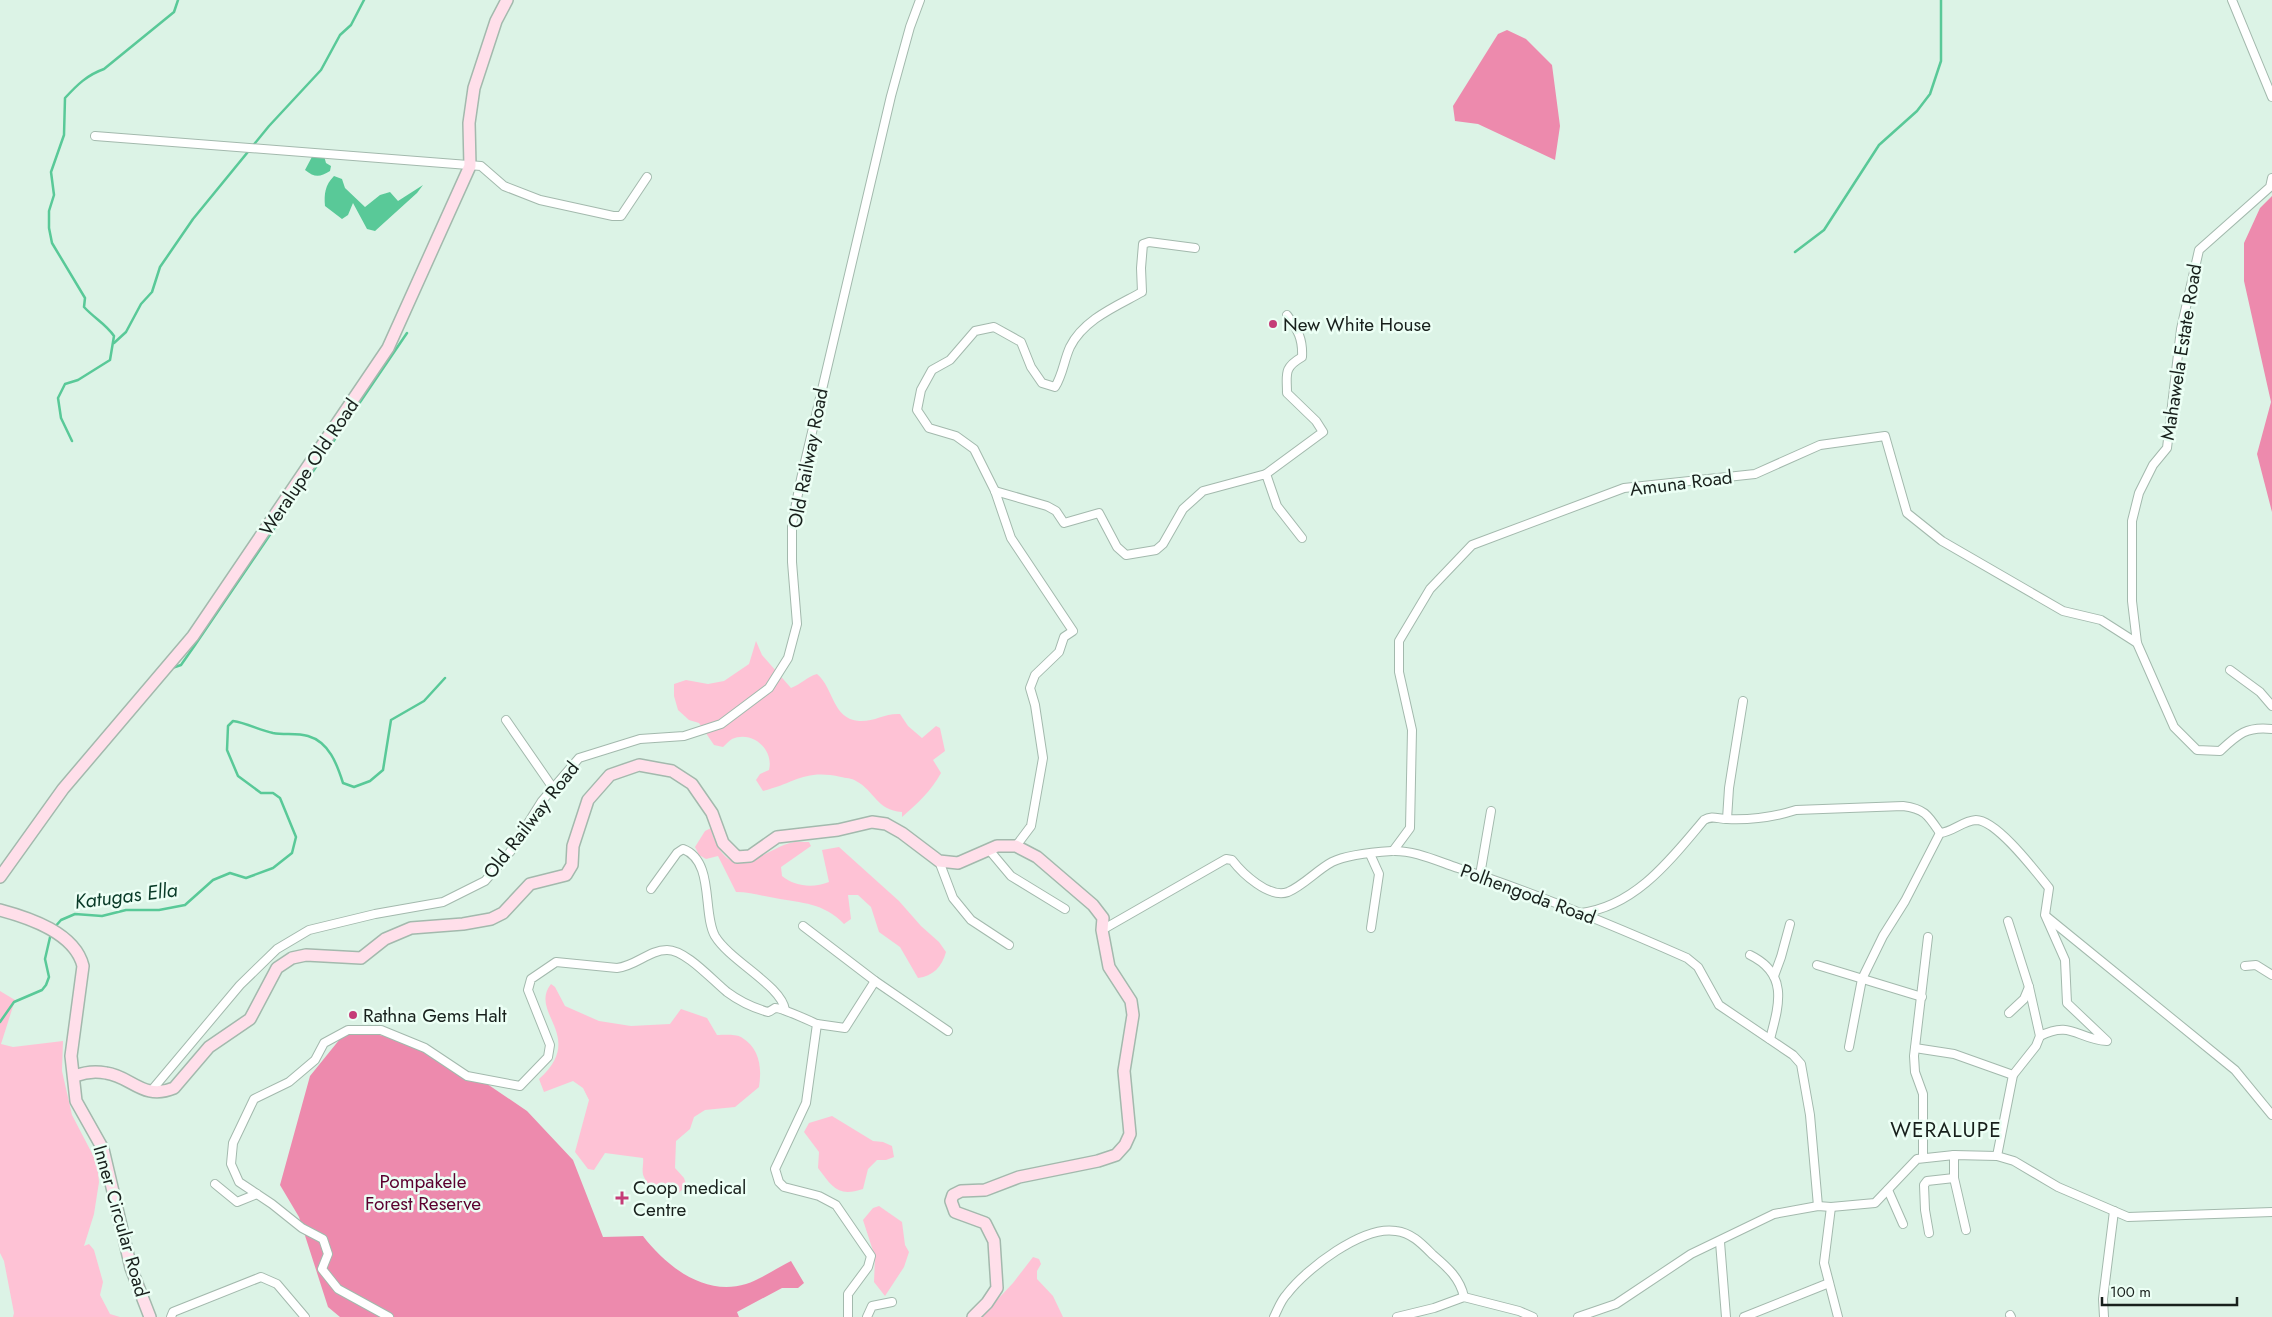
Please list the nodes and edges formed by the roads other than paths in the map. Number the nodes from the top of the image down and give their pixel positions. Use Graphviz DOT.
graph roads {
  1 [pos="507,0"];
  2 [pos="920,0"];
  3 [pos="2232,0"];
  4 [pos="2272,97"];
  5 [pos="95,136"];
  6 [pos="470,166"];
  7 [pos="647,177"];
  8 [pos="2272,178"];
  9 [pos="1195,248"];
  10 [pos="1287,315"];
  11 [pos="1266,474"];
  12 [pos="995,491"];
  13 [pos="1302,538"];
  14 [pos="2137,643"];
  15 [pos="2230,670"];
  16 [pos="1743,701"];
  17 [pos="2272,706"];
  18 [pos="506,720"];
  19 [pos="2272,729"];
  20 [pos="553,788"];
  21 [pos="1491,811"];
  22 [pos="1727,819"];
  23 [pos="1940,833"];
  24 [pos="1016,846"];
  25 [pos="990,851"];
  26 [pos="1393,851"];
  27 [pos="1370,854"];
  28 [pos="940,861"];
  29 [pos="1480,875"];
  30 [pos="0,877"];
  31 [pos="651,889"];
  32 [pos="1066,909"];
  33 [pos="0,910"];
  34 [pos="1577,913"];
  35 [pos="2045,915"];
  36 [pos="2008,921"];
  37 [pos="1790,924"];
  38 [pos="804,926"];
  39 [pos="1371,928"];
  40 [pos="1102,930"];
  41 [pos="1928,937"];
  42 [pos="1009,945"];
  43 [pos="1750,955"];
  44 [pos="1817,965"];
  45 [pos="2245,966"];
  46 [pos="2272,975"];
  47 [pos="1774,976"];
  48 [pos="1862,979"];
  49 [pos="875,981"];
  50 [pos="2029,987"];
  51 [pos="1922,998"];
  52 [pos="785,1010"];
  53 [pos="2009,1013"];
  54 [pos="817,1024"];
  55 [pos="948,1031"];
  56 [pos="2040,1036"];
  57 [pos="1770,1039"];
  58 [pos="1849,1047"];
  59 [pos="1915,1048"];
  60 [pos="75,1076"];
  61 [pos="2013,1076"];
  62 [pos="151,1091"];
  63 [pos="2272,1115"];
  64 [pos="1954,1155"];
  65 [pos="1997,1156"];
  66 [pos="1923,1158"];
  67 [pos="1954,1178"];
  68 [pos="215,1184"];
  69 [pos="1888,1190"];
  70 [pos="257,1194"];
  71 [pos="1818,1206"];
  72 [pos="1831,1208"];
  73 [pos="2114,1211"];
  74 [pos="2272,1212"];
  75 [pos="1903,1224"];
  76 [pos="1966,1230"];
  77 [pos="1929,1233"];
  78 [pos="1720,1242"];
  79 [pos="1829,1283"];
  80 [pos="1464,1297"];
  81 [pos="892,1302"];
  82 [pos="150,1317"];
  83 [pos="171,1317"];
  84 [pos="305,1317"];
  85 [pos="389,1317"];
  86 [pos="848,1317"];
  87 [pos="866,1317"];
  88 [pos="973,1317"];
  89 [pos="1274,1317"];
  90 [pos="1397,1317"];
  91 [pos="1533,1317"];
  92 [pos="1578,1317"];
  93 [pos="1726,1317"];
  94 [pos="1744,1317"];
  95 [pos="1838,1317"];
  96 [pos="2104,1317"];
  1 -- 6 [label="street, Weralupe Old Road"];
  2 -- 20 [label="street, Old Railway Road"];
  3 -- 4 [label="street"];
  5 -- 6 [label="street"];
  6 -- 7 [label="street"];
  6 -- 30 [label="street, Weralupe Old Road"];
  8 -- 14 [label="street, Mahawela Estate Road"];
  9 -- 12 [label="street"];
  10 -- 11 [label="street"];
  11 -- 12 [label="street"];
  11 -- 13 [label="street"];
  12 -- 24 [label="street"];
  14 -- 19 [label="street, Mahawela Estate Road"];
  14 -- 26 [label="street, Amuna Road"];
  15 -- 17 [label="street"];
  16 -- 22 [label="street"];
  18 -- 20 [label="street"];
  20 -- 62 [label="street, Old Railway Road"];
  21 -- 29 [label="street"];
  22 -- 23 [label="street"];
  22 -- 34 [label="street"];
  23 -- 35 [label="street"];
  23 -- 48 [label="street"];
  24 -- 25 [label="street"];
  24 -- 40 [label="street"];
  25 -- 28 [label="street"];
  25 -- 32 [label="street"];
  26 -- 27 [label="street, Polhengoda Road"];
  26 -- 29 [label="street, Polhengoda Road"];
  27 -- 39 [label="street"];
  27 -- 40 [label="street, Polhengoda Road"];
  28 -- 42 [label="street"];
  28 -- 62 [label="street"];
  29 -- 34 [label="street, Polhengoda Road"];
  31 -- 52 [label="street"];
  33 -- 60 [label="street, Inner Circular Road"];
  34 -- 57 [label="street, Polhengoda Road"];
  35 -- 56 [label="street"];
  35 -- 63 [label="street"];
  36 -- 50 [label="street"];
  37 -- 47 [label="street"];
  38 -- 49 [label="street"];
  40 -- 88 [label="street"];
  41 -- 51 [label="street"];
  43 -- 47 [label="street"];
  44 -- 48 [label="street"];
  45 -- 46 [label="street"];
  47 -- 57 [label="street"];
  48 -- 51 [label="street"];
  48 -- 58 [label="street"];
  49 -- 54 [label="street"];
  49 -- 55 [label="street"];
  50 -- 53 [label="street"];
  50 -- 56 [label="street"];
  51 -- 59 [label="street"];
  52 -- 54 [label="street"];
  52 -- 70 [label="street"];
  54 -- 86 [label="street"];
  56 -- 61 [label="street"];
  57 -- 71 [label="street, Polhengoda Road"];
  59 -- 61 [label="street"];
  59 -- 66 [label="street"];
  60 -- 62 [label="street"];
  60 -- 82 [label="street, Inner Circular Road"];
  61 -- 65 [label="street"];
  64 -- 65 [label="street"];
  64 -- 66 [label="street"];
  64 -- 67 [label="street"];
  65 -- 73 [label="street"];
  66 -- 69 [label="street"];
  67 -- 76 [label="street"];
  67 -- 77 [label="street"];
  68 -- 70 [label="street"];
  69 -- 72 [label="street"];
  69 -- 75 [label="street"];
  70 -- 85 [label="street"];
  71 -- 72 [label="street"];
  71 -- 78 [label="street"];
  72 -- 79 [label="street"];
  73 -- 74 [label="street"];
  73 -- 96 [label="street"];
  78 -- 92 [label="street"];
  78 -- 93 [label="street"];
  79 -- 94 [label="street"];
  79 -- 95 [label="street"];
  80 -- 89 [label="street"];
  80 -- 90 [label="street"];
  80 -- 91 [label="street"];
  81 -- 87 [label="street"];
  83 -- 84 [label="street"];
}
